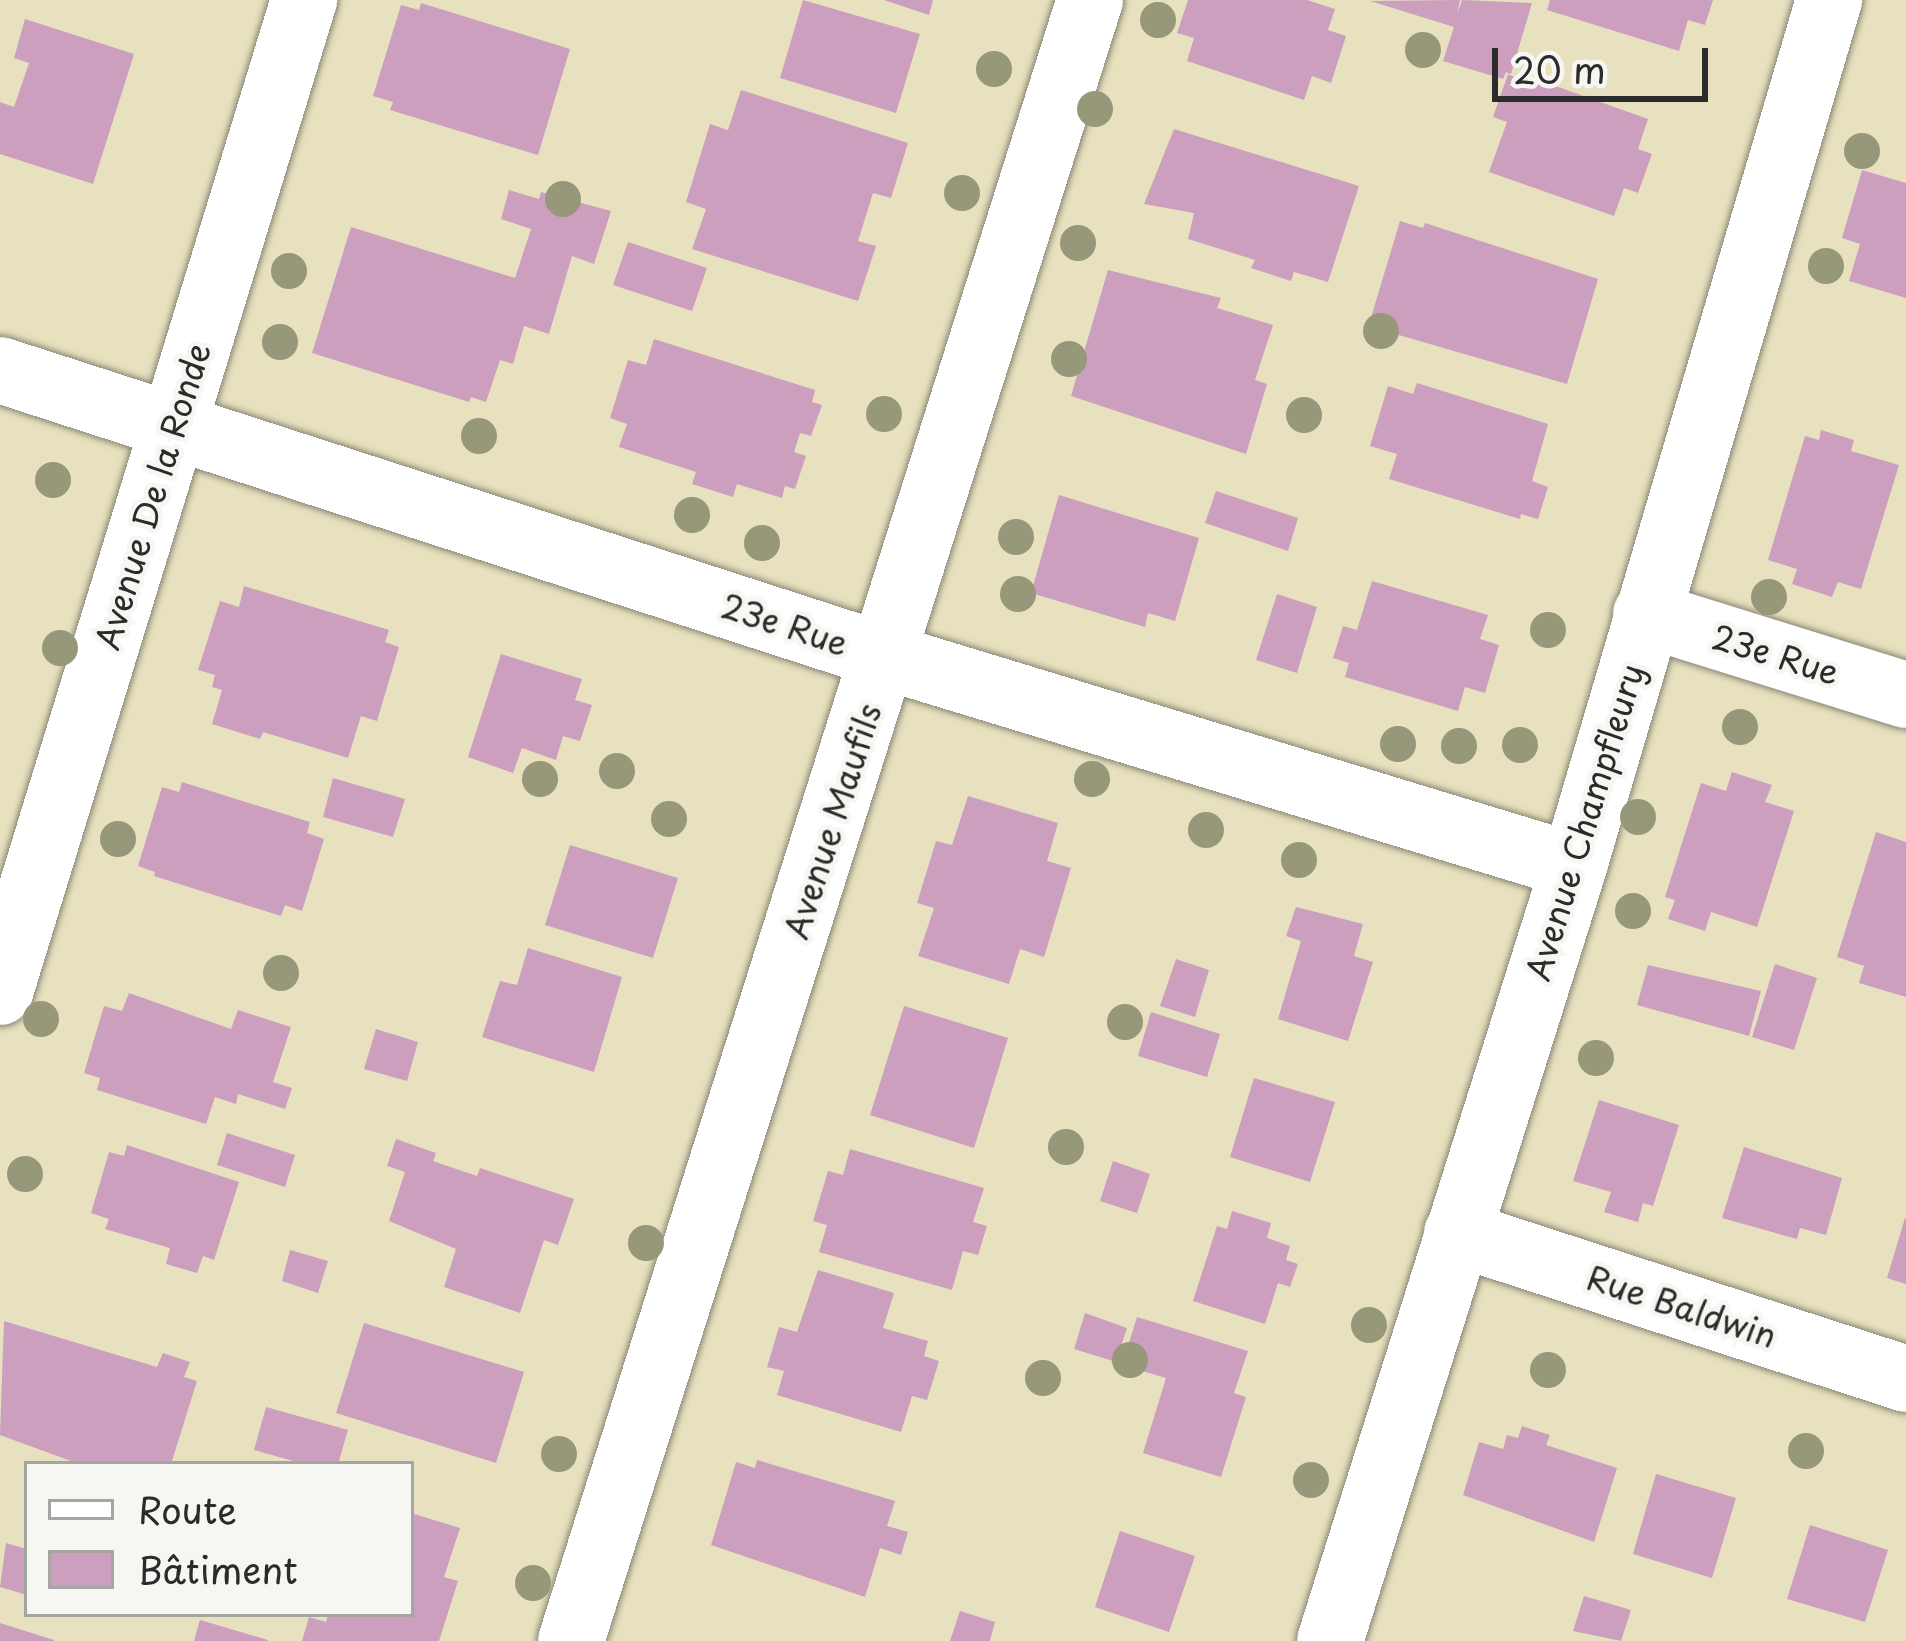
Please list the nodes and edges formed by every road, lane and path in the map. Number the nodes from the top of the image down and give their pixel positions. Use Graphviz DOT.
graph roads {
  1 [pos="304,0"];
  2 [pos="1090,0"];
  3 [pos="1829,0"];
  4 [pos="0,370"];
  5 [pos="173,426"];
  6 [pos="1646,614"];
  7 [pos="884,656"];
  8 [pos="1906,695"];
  9 [pos="1574,866"];
  10 [pos="0,992"];
  11 [pos="1457,1233"];
  12 [pos="1906,1379"];
  13 [pos="572,1641"];
  14 [pos="1330,1641"];
  1 -- 5 [label="street, Avenue De la Ronde"];
  2 -- 7 [label="street, Avenue Maufils"];
  3 -- 6 [label="street, Avenue Champfleury"];
  4 -- 5 [label="street, 23e Rue"];
  5 -- 7 [label="street, 23e Rue"];
  5 -- 10 [label="street, Avenue De la Ronde"];
  6 -- 8 [label="street, 23e Rue"];
  6 -- 9 [label="street, Avenue Champfleury"];
  7 -- 9 [label="street, 23e Rue"];
  7 -- 13 [label="street, Avenue Maufils"];
  9 -- 11 [label="street, Avenue Champfleury"];
  11 -- 12 [label="street, Rue Baldwin"];
  11 -- 14 [label="street, Avenue Champfleury"];
}
